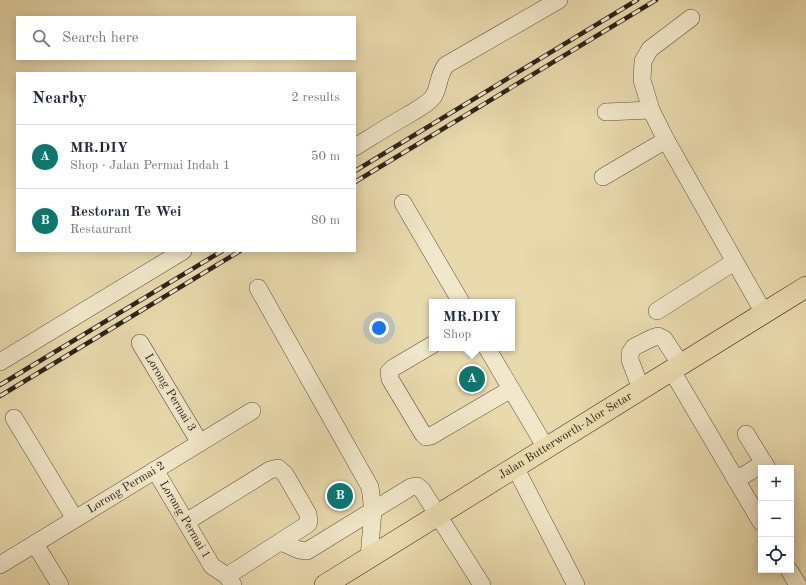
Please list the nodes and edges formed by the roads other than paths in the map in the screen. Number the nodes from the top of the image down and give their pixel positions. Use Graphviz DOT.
graph roads {
  1 [pos="559,0"];
  2 [pos="691,18"];
  3 [pos="651,110"];
  4 [pos="606,112"];
  5 [pos="666,140"];
  6 [pos="356,146"];
  7 [pos="603,177"];
  8 [pos="403,203"];
  9 [pos="181,252"];
  10 [pos="734,262"];
  11 [pos="806,287"];
  12 [pos="258,288"];
  13 [pos="459,299"];
  14 [pos="657,311"];
  15 [pos="764,313"];
  16 [pos="140,343"];
  17 [pos="429,347"];
  18 [pos="489,351"];
  19 [pos="0,362"];
  20 [pos="676,368"];
  21 [pos="511,389"];
  22 [pos="641,389"];
  23 [pos="252,411"];
  24 [pos="14,418"];
  25 [pos="746,434"];
  26 [pos="200,442"];
  27 [pos="546,448"];
  28 [pos="764,465"];
  29 [pos="515,467"];
  30 [pos="758,469"];
  31 [pos="155,470"];
  32 [pos="736,480"];
  33 [pos="373,511"];
  34 [pos="437,515"];
  35 [pos="758,517"];
  36 [pos="76,519"];
  37 [pos="186,522"];
  38 [pos="281,542"];
  39 [pos="35,544"];
  40 [pos="369,557"];
  41 [pos="0,565"];
  42 [pos="791,573"];
  43 [pos="230,580"];
  44 [pos="60,585"];
  45 [pos="325,585"];
  46 [pos="482,585"];
  47 [pos="576,585"];
  48 [pos="798,585"];
  1 -- 6 [label="street"];
  2 -- 3 [label="street"];
  3 -- 4 [label="street"];
  3 -- 5 [label="street"];
  5 -- 7 [label="street"];
  5 -- 10 [label="street"];
  8 -- 13 [label="street"];
  9 -- 19 [label="street"];
  10 -- 14 [label="street"];
  10 -- 15 [label="street"];
  11 -- 15 [label="main road, Jalan Butterworth-Alor Setar"];
  12 -- 33 [label="street"];
  15 -- 20 [label="main road, Jalan Butterworth-Alor Setar"];
  16 -- 26 [label="street, Lorong Permai 3"];
  17 -- 21 [label="street"];
  18 -- 21 [label="street"];
  20 -- 22 [label="main road, Jalan Butterworth-Alor Setar"];
  20 -- 22 [label="street"];
  20 -- 32 [label="street"];
  21 -- 27 [label="street"];
  22 -- 27 [label="main road, Jalan Butterworth-Alor Setar"];
  23 -- 26 [label="street, Lorong Permai 2"];
  24 -- 36 [label="street"];
  25 -- 28 [label="street"];
  26 -- 31 [label="street, Lorong Permai 2"];
  27 -- 29 [label="main road, Jalan Butterworth-Alor Setar"];
  29 -- 34 [label="main road, Jalan Butterworth-Alor Setar"];
  29 -- 47 [label="street"];
  30 -- 32 [label="street"];
  31 -- 36 [label="street, Lorong Permai 2"];
  31 -- 37 [label="street, Lorong Permai 1"];
  32 -- 35 [label="street"];
  33 -- 34 [label="street"];
  33 -- 38 [label="street"];
  33 -- 40 [label="street"];
  34 -- 40 [label="main road, Jalan Butterworth-Alor Setar"];
  34 -- 46 [label="street"];
  36 -- 39 [label="street, Lorong Permai 2"];
  37 -- 38 [label="street"];
  37 -- 43 [label="street, Lorong Permai 1"];
  38 -- 43 [label="street"];
  39 -- 41 [label="street, Lorong Permai 2"];
  39 -- 44 [label="street"];
  40 -- 45 [label="main road, Jalan Butterworth-Alor Setar"];
  42 -- 48 [label="street"];
}
